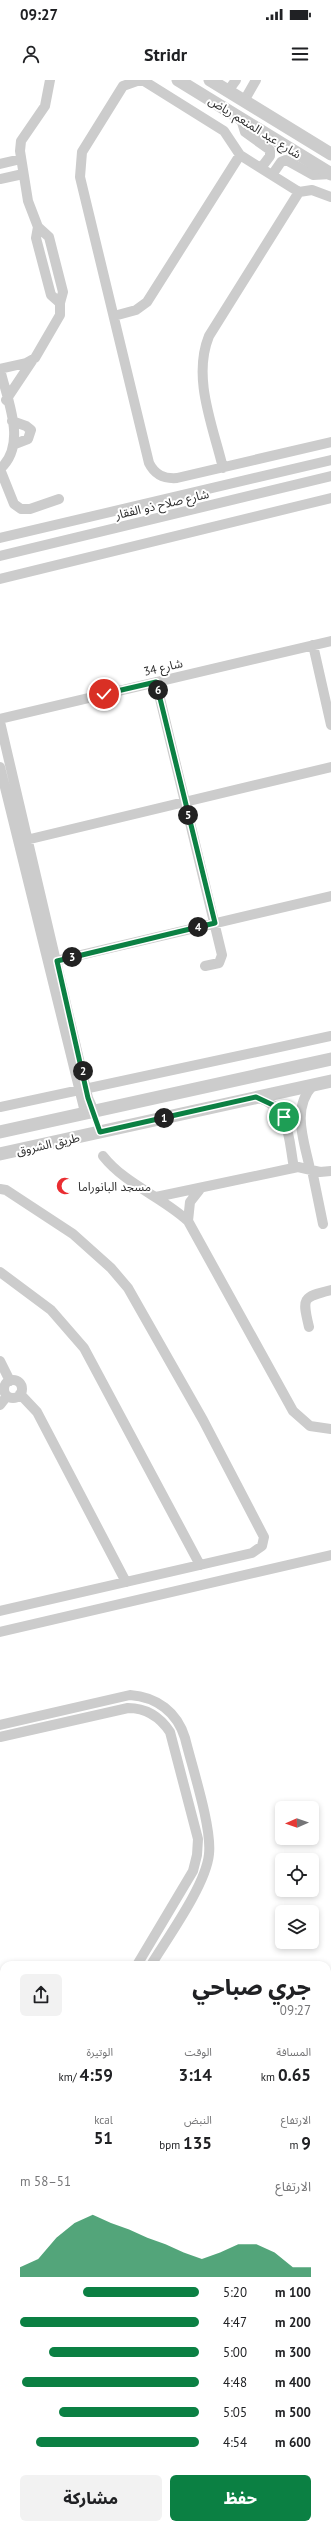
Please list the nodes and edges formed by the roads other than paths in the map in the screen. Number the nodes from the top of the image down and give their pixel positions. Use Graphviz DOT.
graph roads {
  1 [pos="50,80"];
  2 [pos="210,80"];
  3 [pos="236,80"];
  4 [pos="256,80"];
  5 [pos="186,82"];
  6 [pos="228,91"];
  7 [pos="244,101"];
  8 [pos="241,119"];
  9 [pos="331,154"];
  10 [pos="240,155"];
  11 [pos="21,159"];
  12 [pos="0,164"];
  13 [pos="261,168"];
  14 [pos="24,174"];
  15 [pos="331,174"];
  16 [pos="272,175"];
  17 [pos="0,179"];
  18 [pos="299,192"];
  19 [pos="331,197"];
  20 [pos="38,227"];
  21 [pos="56,264"];
  22 [pos="44,267"];
  23 [pos="60,280"];
  24 [pos="48,283"];
  25 [pos="60,302"];
  26 [pos="114,316"];
  27 [pos="32,361"];
  28 [pos="0,369"];
  29 [pos="4,398"];
  30 [pos="12,421"];
  31 [pos="331,442"];
  32 [pos="15,444"];
  33 [pos="331,460"];
  34 [pos="223,468"];
  35 [pos="0,469"];
  36 [pos="331,476"];
  37 [pos="59,498"];
  38 [pos="331,498"];
  39 [pos="36,530"];
  40 [pos="0,538"];
  41 [pos="40,546"];
  42 [pos="0,556"];
  43 [pos="0,579"];
  44 [pos="331,641"];
  45 [pos="313,645"];
  46 [pos="156,682"];
  47 [pos="0,720"];
  48 [pos="331,725"];
  49 [pos="0,766"];
  50 [pos="331,767"];
  51 [pos="185,802"];
  52 [pos="23,841"];
  53 [pos="331,896"];
  54 [pos="215,923"];
  55 [pos="52,962"];
  56 [pos="205,966"];
  57 [pos="331,1036"];
  58 [pos="331,1059"];
  59 [pos="331,1081"];
  60 [pos="313,1085"];
  61 [pos="83,1090"];
  62 [pos="256,1097"];
  63 [pos="0,1107"];
  64 [pos="89,1112"];
  65 [pos="0,1132"];
  66 [pos="94,1133"];
  67 [pos="0,1154"];
  68 [pos="103,1156"];
  69 [pos="294,1168"];
  70 [pos="311,1170"];
  71 [pos="331,1171"];
  72 [pos="201,1188"];
  73 [pos="0,1189"];
  74 [pos="156,1197"];
  75 [pos="188,1221"];
  76 [pos="324,1224"];
  77 [pos="0,1272"];
  78 [pos="331,1290"];
  79 [pos="309,1327"];
  80 [pos="0,1361"];
  81 [pos="10,1381"];
  82 [pos="20,1394"];
  83 [pos="7,1396"];
  84 [pos="0,1405"];
  85 [pos="331,1429"];
  86 [pos="331,1555"];
  87 [pos="200,1565"];
  88 [pos="126,1582"];
  89 [pos="0,1611"];
  90 [pos="0,1632"];
  91 [pos="0,1725"];
  92 [pos="0,1737"];
  93 [pos="139,1961"];
  94 [pos="153,1961"];
  1 -- 11 [label="street"];
  2 -- 6 [label="street, شارع عبد المنعم رياض"];
  3 -- 6 [label="street"];
  4 -- 7 [label="street"];
  5 -- 8 [label="street, شارع عبد المنعم رياض"];
  6 -- 7 [label="street, شارع عبد المنعم رياض"];
  7 -- 9 [label="street, شارع عبد المنعم رياض"];
  8 -- 13 [label="street"];
  8 -- 15 [label="street, شارع عبد المنعم رياض"];
  10 -- 13 [label="street"];
  10 -- 26 [label="street"];
  10 -- 26 [label="street"];
  11 -- 12 [label="street"];
  11 -- 14 [label="street"];
  13 -- 16 [label="street"];
  14 -- 17 [label="street"];
  14 -- 20 [label="street"];
  15 -- 16 [label="street"];
  16 -- 18 [label="street"];
  18 -- 19 [label="street"];
  18 -- 34 [label="street"];
  20 -- 21 [label="street"];
  20 -- 22 [label="street"];
  21 -- 22 [label="street"];
  21 -- 23 [label="street"];
  22 -- 24 [label="street"];
  23 -- 24 [label="street"];
  23 -- 25 [label="street"];
  24 -- 25 [label="street"];
  25 -- 27 [label="street"];
  26 -- 34 [label="street"];
  27 -- 28 [label="street"];
  27 -- 29 [label="street"];
  28 -- 29 [label="street"];
  29 -- 30 [label="street"];
  30 -- 32 [label="street"];
  30 -- 32 [label="street"];
  31 -- 34 [label="street"];
  32 -- 35 [label="street"];
  33 -- 39 [label="street, شارع صلاح ذو الفقار"];
  35 -- 37 [label="street"];
  36 -- 41 [label="street, شارع صلاح ذو الفقار"];
  38 -- 43 [label="street"];
  39 -- 40 [label="street, شارع صلاح ذو الفقار"];
  39 -- 41 [label="street"];
  41 -- 42 [label="street, شارع صلاح ذو الفقار"];
  44 -- 45 [label="street, شارع 34"];
  45 -- 46 [label="street, شارع 34"];
  45 -- 48 [label="street"];
  46 -- 47 [label="street, شارع 34"];
  46 -- 51 [label="street"];
  47 -- 52 [label="street"];
  49 -- 52 [label="street"];
  50 -- 51 [label="street"];
  51 -- 52 [label="street"];
  51 -- 54 [label="street"];
  52 -- 55 [label="street"];
  53 -- 54 [label="street"];
  54 -- 55 [label="street"];
  54 -- 56 [label="street"];
  55 -- 61 [label="street"];
  57 -- 61 [label="street"];
  58 -- 64 [label="street, طريق الشروق"];
  59 -- 60 [label="street, طريق الشروق"];
  60 -- 62 [label="street, طريق الشروق"];
  60 -- 70 [label="street"];
  61 -- 63 [label="street"];
  61 -- 64 [label="street"];
  62 -- 66 [label="street, طريق الشروق"];
  62 -- 69 [label="street"];
  64 -- 65 [label="street, طريق الشروق"];
  64 -- 66 [label="street"];
  66 -- 67 [label="street, طريق الشروق"];
  68 -- 74 [label="street"];
  69 -- 70 [label="street"];
  69 -- 72 [label="street"];
  70 -- 71 [label="street"];
  70 -- 76 [label="street"];
  72 -- 74 [label="street"];
  72 -- 75 [label="street"];
  73 -- 87 [label="street"];
  74 -- 75 [label="street"];
  75 -- 85 [label="street"];
  77 -- 87 [label="street"];
  78 -- 79 [label="street"];
  80 -- 81 [label="street"];
  81 -- 82 [label="street"];
  81 -- 83 [label="street"];
  82 -- 83 [label="street"];
  82 -- 88 [label="street"];
  83 -- 84 [label="street"];
  86 -- 90 [label="street"];
  87 -- 88 [label="street"];
  88 -- 89 [label="street"];
  91 -- 94 [label="street"];
  92 -- 93 [label="street"];
}
